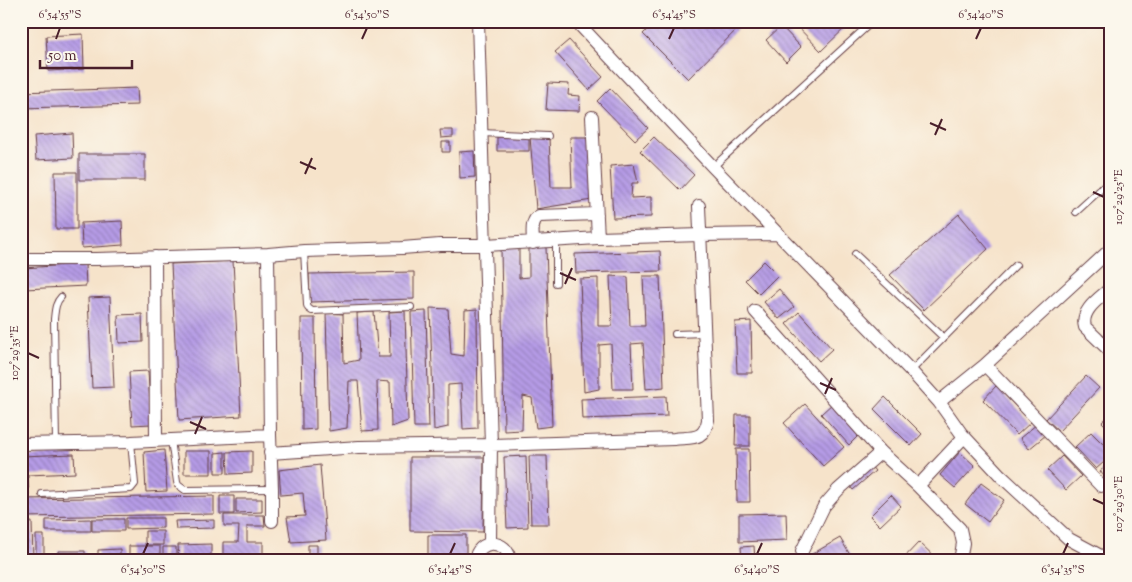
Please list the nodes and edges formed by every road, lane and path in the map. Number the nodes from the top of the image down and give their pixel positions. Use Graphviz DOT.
graph roads {
  1 [pos="478,21"];
  2 [pos="576,21"];
  3 [pos="873,21"];
  4 [pos="592,117"];
  5 [pos="481,133"];
  6 [pos="548,136"];
  7 [pos="713,167"];
  8 [pos="1111,180"];
  9 [pos="699,206"];
  10 [pos="1076,212"];
  11 [pos="597,214"];
  12 [pos="778,234"];
  13 [pos="701,235"];
  14 [pos="598,238"];
  15 [pos="556,241"];
  16 [pos="533,243"];
  17 [pos="486,245"];
  18 [pos="1111,249"];
  19 [pos="304,251"];
  20 [pos="268,254"];
  21 [pos="855,254"];
  22 [pos="155,257"];
  23 [pos="21,259"];
  24 [pos="1016,265"];
  25 [pos="556,283"];
  26 [pos="1111,288"];
  27 [pos="61,297"];
  28 [pos="411,307"];
  29 [pos="755,311"];
  30 [pos="705,333"];
  31 [pos="675,334"];
  32 [pos="944,338"];
  33 [pos="1111,352"];
  34 [pos="985,365"];
  35 [pos="911,371"];
  36 [pos="939,402"];
  37 [pos="270,435"];
  38 [pos="964,437"];
  39 [pos="156,440"];
  40 [pos="171,440"];
  41 [pos="131,442"];
  42 [pos="21,444"];
  43 [pos="56,444"];
  44 [pos="491,445"];
  45 [pos="881,452"];
  46 [pos="270,453"];
  47 [pos="918,486"];
  48 [pos="1102,486"];
  49 [pos="272,489"];
  50 [pos="42,494"];
  51 [pos="272,521"];
  52 [pos="490,543"];
  53 [pos="802,551"];
  54 [pos="1093,557"];
  55 [pos="474,561"];
  56 [pos="510,561"];
  57 [pos="960,561"];
  58 [pos="1110,561"];
  1 -- 5 [label="street"];
  2 -- 7 [label="street"];
  3 -- 7 [label="lane"];
  4 -- 11 [label="street"];
  5 -- 6 [label="lane"];
  5 -- 17 [label="street"];
  7 -- 12 [label="street"];
  8 -- 10 [label="lane"];
  9 -- 13 [label="street"];
  11 -- 14 [label="street"];
  11 -- 16 [label="street"];
  12 -- 13 [label="street"];
  12 -- 35 [label="street"];
  13 -- 14 [label="street"];
  13 -- 30 [label="street"];
  14 -- 15 [label="street"];
  15 -- 16 [label="street"];
  15 -- 25 [label="lane"];
  16 -- 17 [label="street"];
  17 -- 19 [label="street"];
  17 -- 44 [label="street"];
  18 -- 34 [label="street"];
  19 -- 20 [label="street"];
  19 -- 28 [label="lane"];
  20 -- 22 [label="street"];
  20 -- 37 [label="street"];
  21 -- 32 [label="lane"];
  22 -- 23 [label="street"];
  22 -- 39 [label="street"];
  24 -- 32 [label="lane"];
  26 -- 33 [label="street"];
  27 -- 43 [label="lane"];
  29 -- 45 [label="street"];
  30 -- 31 [label="lane"];
  30 -- 44 [label="street"];
  32 -- 35 [label="lane"];
  34 -- 36 [label="street"];
  34 -- 48 [label="street"];
  35 -- 36 [label="street"];
  36 -- 38 [label="street"];
  37 -- 40 [label="street"];
  37 -- 46 [label="street"];
  38 -- 47 [label="street"];
  38 -- 54 [label="street"];
  39 -- 40 [label="street"];
  39 -- 41 [label="street"];
  40 -- 49 [label="lane"];
  41 -- 43 [label="street"];
  41 -- 50 [label="lane"];
  42 -- 43 [label="street"];
  44 -- 46 [label="street"];
  44 -- 52 [label="street"];
  45 -- 47 [label="street"];
  45 -- 53 [label="street"];
  46 -- 49 [label="street"];
  47 -- 57 [label="street"];
  49 -- 51 [label="street"];
  52 -- 55 [label="street"];
  52 -- 56 [label="street"];
  54 -- 58 [label="street"];
}
